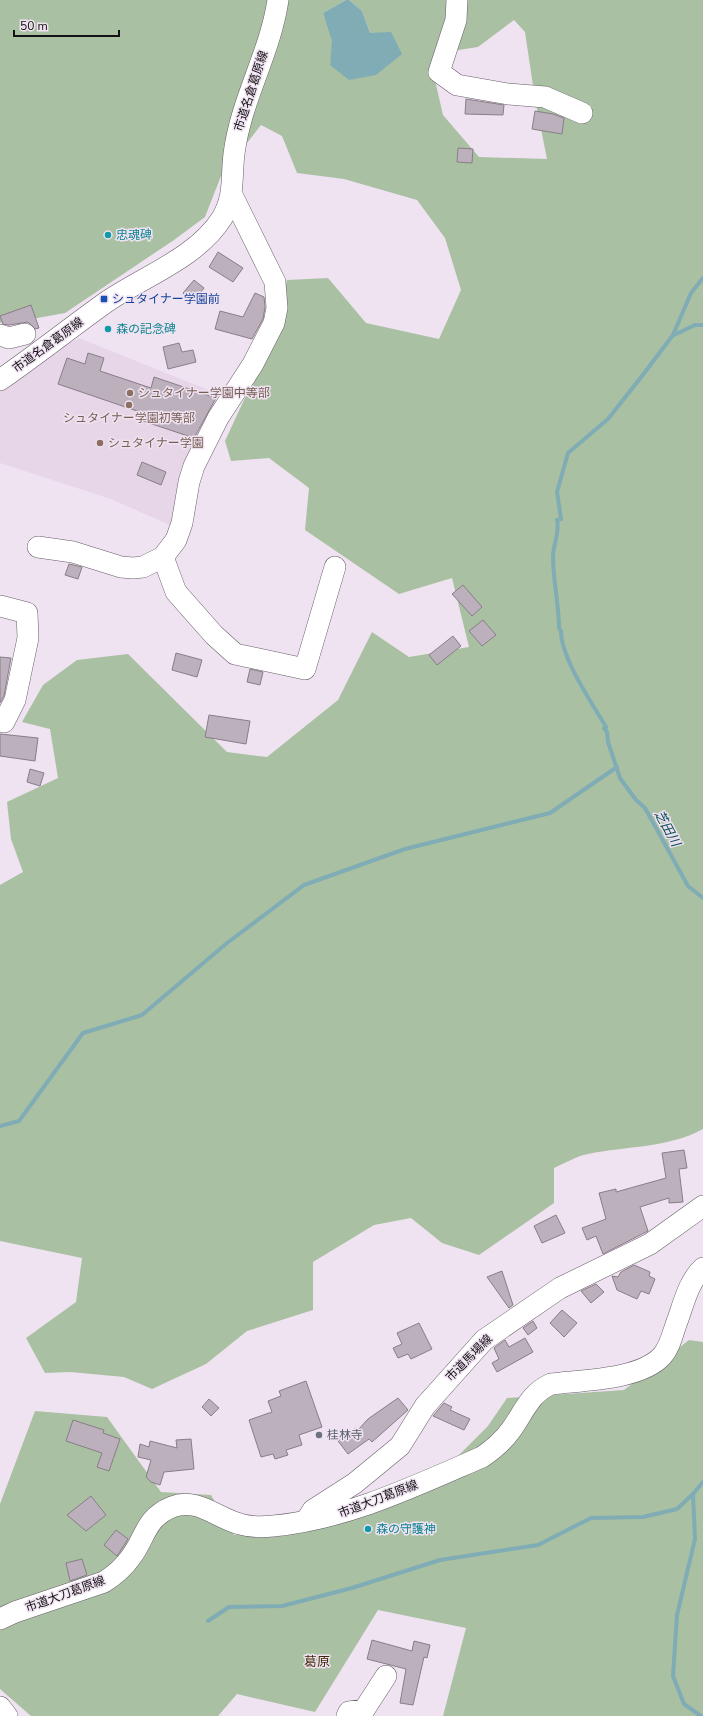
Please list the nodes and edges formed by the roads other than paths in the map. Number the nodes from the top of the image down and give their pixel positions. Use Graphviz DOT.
graph roads {
  1 [pos="278,0"];
  2 [pos="457,0"];
  3 [pos="582,113"];
  4 [pos="232,195"];
  5 [pos="25,334"];
  6 [pos="0,335"];
  7 [pos="0,380"];
  8 [pos="38,546"];
  9 [pos="163,557"];
  10 [pos="335,568"];
  11 [pos="0,606"];
  12 [pos="0,721"];
  13 [pos="703,1206"];
  14 [pos="703,1268"];
  15 [pos="306,1521"];
  16 [pos="0,1619"];
  17 [pos="386,1676"];
  18 [pos="0,1707"];
  19 [pos="7,1716"];
  20 [pos="347,1716"];
  1 -- 4 [label="street, 市道名倉葛原線"];
  2 -- 3 [label="street"];
  4 -- 7 [label="street, 市道名倉葛原線"];
  4 -- 9 [label="street"];
  5 -- 6 [label="street"];
  8 -- 9 [label="street"];
  9 -- 10 [label="street"];
  11 -- 12 [label="street"];
  13 -- 15 [label="street, 市道馬場線"];
  14 -- 15 [label="street, 市道大刀葛原線"];
  15 -- 16 [label="street, 市道大刀葛原線"];
  17 -- 20 [label="street"];
  18 -- 19 [label="street"];
}
